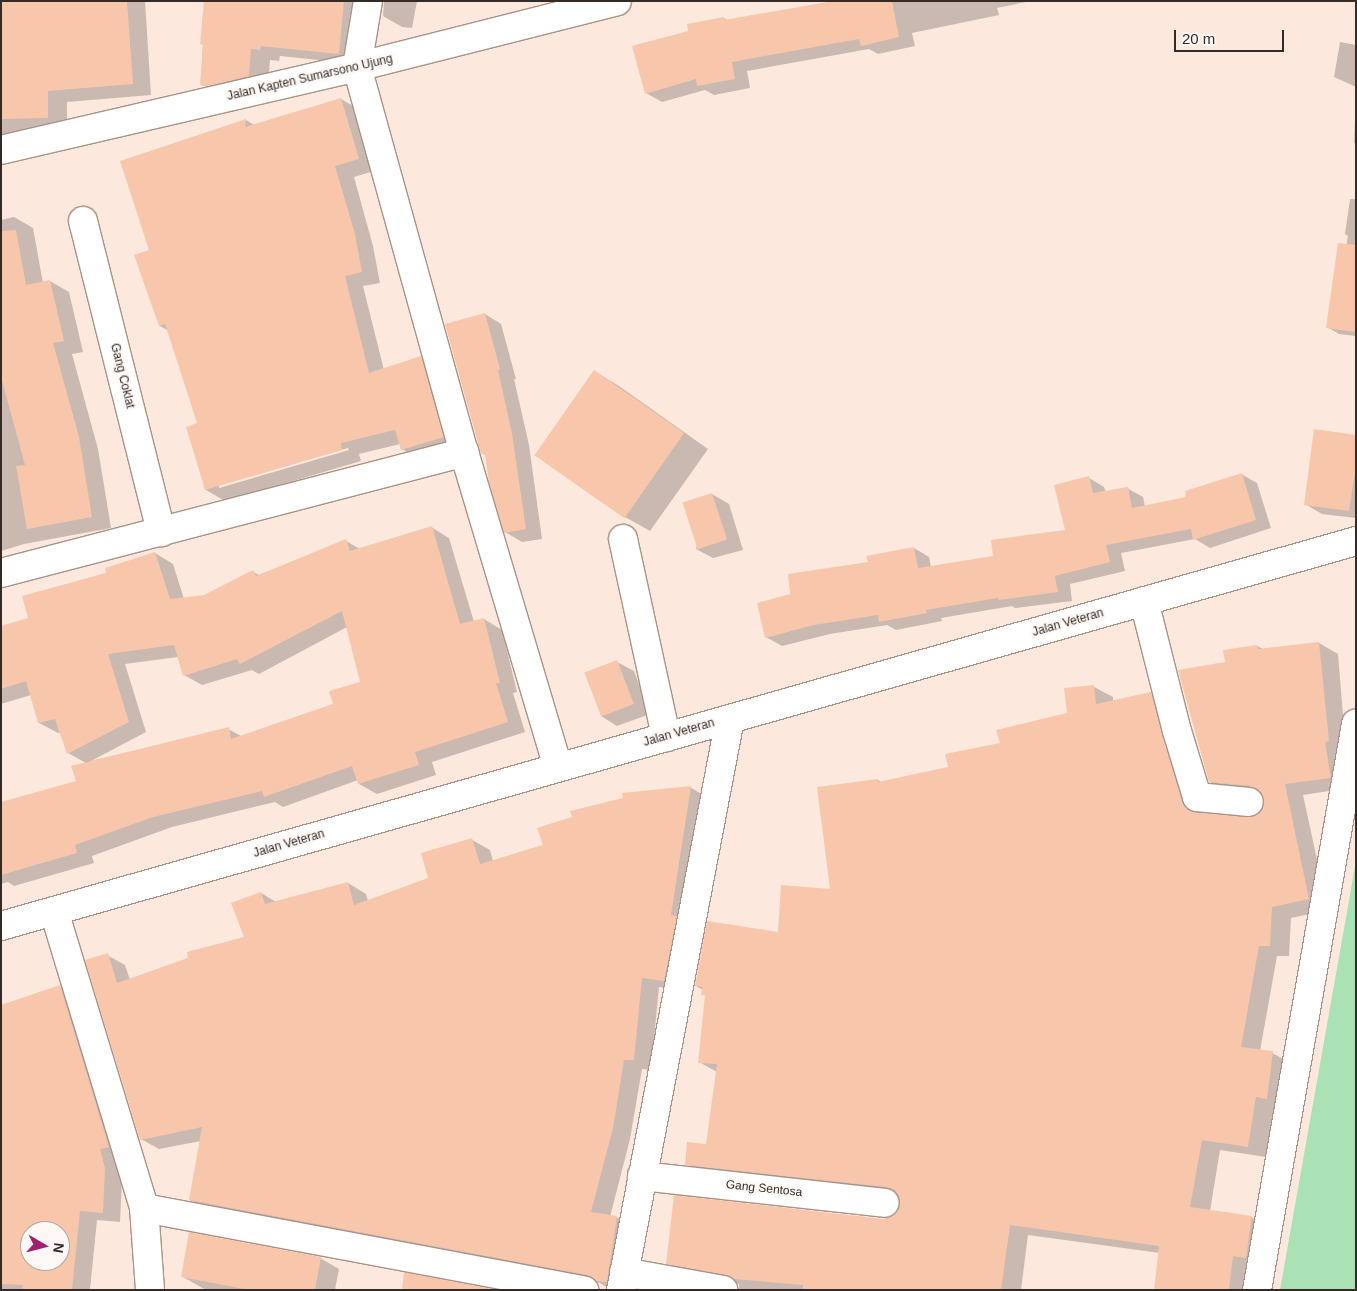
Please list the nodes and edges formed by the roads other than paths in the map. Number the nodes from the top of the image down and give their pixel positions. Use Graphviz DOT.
graph roads {
  1 [pos="368,1"];
  2 [pos="617,1"];
  3 [pos="357,67"];
  4 [pos="1,150"];
  5 [pos="83,221"];
  6 [pos="464,452"];
  7 [pos="161,532"];
  8 [pos="624,539"];
  9 [pos="1356,540"];
  10 [pos="1,573"];
  11 [pos="1144,601"];
  12 [pos="730,719"];
  13 [pos="1356,724"];
  14 [pos="666,737"];
  15 [pos="558,768"];
  16 [pos="1249,802"];
  17 [pos="54,911"];
  18 [pos="1,926"];
  19 [pos="642,1176"];
  20 [pos="885,1203"];
  21 [pos="144,1208"];
  22 [pos="623,1281"];
  23 [pos="150,1290"];
  24 [pos="584,1290"];
  25 [pos="722,1290"];
  26 [pos="1257,1290"];
  1 -- 3 [label="street"];
  2 -- 3 [label="street, Jalan Kapten Sumarsono Ujung"];
  3 -- 4 [label="street, Jalan Kapten Sumarsono Ujung"];
  3 -- 6 [label="street"];
  5 -- 7 [label="street, Gang Coklat"];
  6 -- 7 [label="street"];
  6 -- 15 [label="street"];
  7 -- 10 [label="street"];
  8 -- 14 [label="street"];
  9 -- 11 [label="street, Jalan Veteran"];
  11 -- 12 [label="street, Jalan Veteran"];
  11 -- 16 [label="street"];
  12 -- 14 [label="street, Jalan Veteran"];
  12 -- 19 [label="street"];
  13 -- 26 [label="street"];
  14 -- 15 [label="street, Jalan Veteran"];
  15 -- 17 [label="street, Jalan Veteran"];
  17 -- 18 [label="street, Jalan Veteran"];
  17 -- 21 [label="street"];
  19 -- 20 [label="street, Gang Sentosa"];
  19 -- 22 [label="street"];
  21 -- 23 [label="street"];
  21 -- 24 [label="street"];
  22 -- 25 [label="street"];
}
